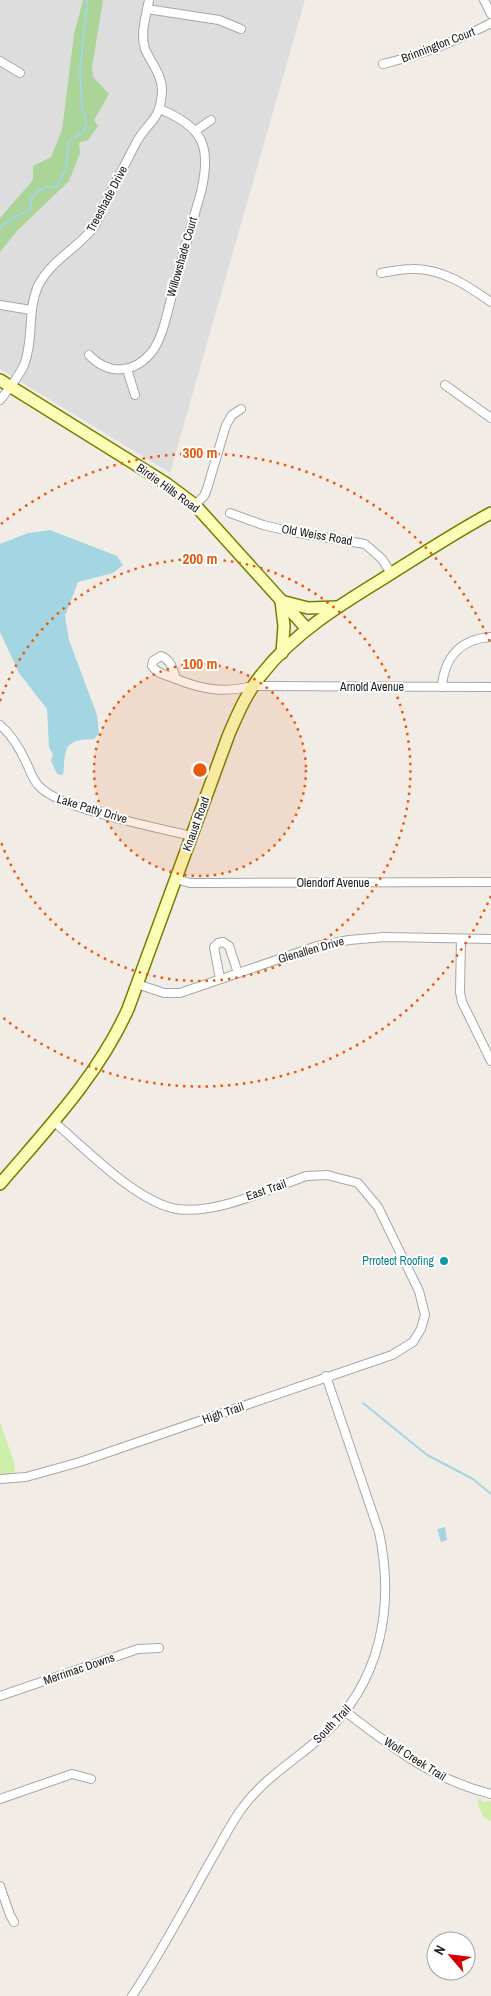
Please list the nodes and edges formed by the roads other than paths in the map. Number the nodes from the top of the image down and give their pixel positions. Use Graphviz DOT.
graph roads {
  1 [pos="484,0"];
  2 [pos="148,4"];
  3 [pos="491,14"];
  4 [pos="491,23"];
  5 [pos="241,29"];
  6 [pos="0,60"];
  7 [pos="383,64"];
  8 [pos="20,72"];
  9 [pos="160,109"];
  10 [pos="211,120"];
  11 [pos="195,131"];
  12 [pos="381,273"];
  13 [pos="491,302"];
  14 [pos="0,305"];
  15 [pos="31,310"];
  16 [pos="89,355"];
  17 [pos="127,369"];
  18 [pos="0,380"];
  19 [pos="445,385"];
  20 [pos="11,386"];
  21 [pos="136,395"];
  22 [pos="0,400"];
  23 [pos="241,409"];
  24 [pos="491,418"];
  25 [pos="195,505"];
  26 [pos="491,513"];
  27 [pos="230,514"];
  28 [pos="391,573"];
  29 [pos="281,601"];
  30 [pos="339,607"];
  31 [pos="307,630"];
  32 [pos="491,637"];
  33 [pos="282,653"];
  34 [pos="176,679"];
  35 [pos="253,686"];
  36 [pos="442,687"];
  37 [pos="491,687"];
  38 [pos="0,724"];
  39 [pos="192,836"];
  40 [pos="176,879"];
  41 [pos="491,882"];
  42 [pos="460,939"];
  43 [pos="491,939"];
  44 [pos="238,973"];
  45 [pos="220,979"];
  46 [pos="137,984"];
  47 [pos="491,1061"];
  48 [pos="53,1121"];
  49 [pos="0,1184"];
  50 [pos="425,1315"];
  51 [pos="326,1376"];
  52 [pos="0,1479"];
  53 [pos="159,1648"];
  54 [pos="0,1696"];
  55 [pos="346,1712"];
  56 [pos="91,1779"];
  57 [pos="491,1794"];
  58 [pos="0,1799"];
  59 [pos="0,1886"];
  60 [pos="14,1922"];
  61 [pos="132,1996"];
  1 -- 3 [label="street"];
  2 -- 5 [label="street"];
  2 -- 9 [label="street"];
  4 -- 7 [label="street, Brinnington Court"];
  6 -- 8 [label="street"];
  9 -- 11 [label="street, Willowshade Court"];
  9 -- 15 [label="street, Treeshade Drive"];
  10 -- 11 [label="street"];
  11 -- 17 [label="street, Willowshade Court"];
  12 -- 13 [label="street"];
  14 -- 15 [label="street"];
  15 -- 20 [label="street, Treeshade Drive"];
  16 -- 17 [label="street"];
  17 -- 21 [label="street"];
  18 -- 20 [label="main road, Birdie Hills Road"];
  19 -- 24 [label="street"];
  20 -- 22 [label="street, Treeshade Drive"];
  20 -- 25 [label="main road, Birdie Hills Road"];
  23 -- 25 [label="street"];
  25 -- 29 [label="main road, Birdie Hills Road"];
  26 -- 28 [label="main road, Knaust Road"];
  27 -- 28 [label="street, Old Weiss Road"];
  28 -- 30 [label="main road, Knaust Road"];
  29 -- 30 [label="main road"];
  29 -- 31 [label="main road, Birdie Hills Road"];
  29 -- 33 [label="main road"];
  30 -- 31 [label="main road, Knaust Road"];
  31 -- 33 [label="main road, Knaust Road"];
  32 -- 36 [label="street"];
  33 -- 35 [label="main road, Knaust Road"];
  34 -- 35 [label="street, Arnold Avenue"];
  35 -- 36 [label="street, Arnold Avenue"];
  35 -- 39 [label="main road, Knaust Road"];
  36 -- 37 [label="street, Arnold Avenue"];
  38 -- 39 [label="street, Lake Patty Drive"];
  39 -- 40 [label="main road, Knaust Road"];
  40 -- 41 [label="street, Olendorf Avenue"];
  40 -- 46 [label="main road, Knaust Road"];
  42 -- 43 [label="street, Glenallen Drive"];
  42 -- 44 [label="street, Glenallen Drive"];
  42 -- 47 [label="street"];
  44 -- 45 [label="street, Glenallen Drive"];
  44 -- 45 [label="street"];
  45 -- 46 [label="street, Glenallen Drive"];
  46 -- 48 [label="main road, Knaust Road"];
  48 -- 49 [label="main road, Knaust Road"];
  48 -- 50 [label="street, East Trail"];
  50 -- 51 [label="street, High Trail"];
  51 -- 52 [label="street, High Trail"];
  51 -- 55 [label="street, South Trail"];
  53 -- 54 [label="street, Merrimac Downs"];
  55 -- 57 [label="street, Wolf Creek Trail"];
  55 -- 61 [label="street, South Trail"];
  56 -- 58 [label="street"];
  59 -- 60 [label="street"];
}
